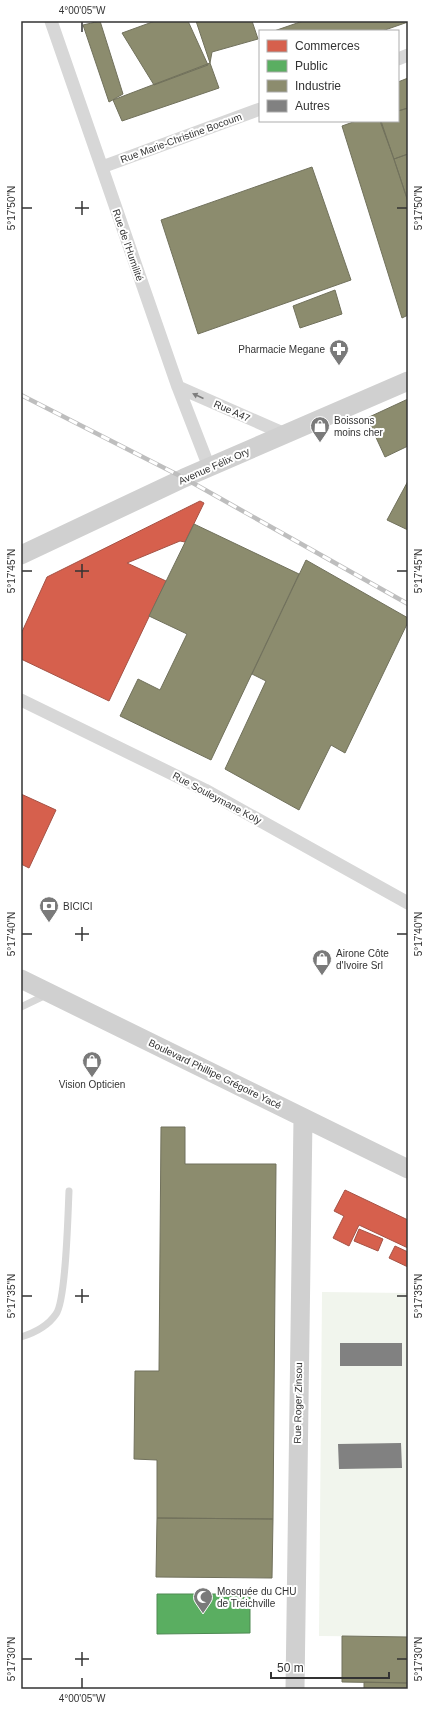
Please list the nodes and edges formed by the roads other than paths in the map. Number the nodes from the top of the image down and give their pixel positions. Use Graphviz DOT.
graph roads {
  1 [pos="55,25"];
  2 [pos="259,109"];
  3 [pos="102,167"];
  4 [pos="408,381"];
  5 [pos="178,388"];
  6 [pos="285,434"];
  7 [pos="209,467"];
  8 [pos="21,555"];
  9 [pos="21,700"];
  10 [pos="408,903"];
  11 [pos="21,979"];
  12 [pos="49,993"];
  13 [pos="21,1007"];
  14 [pos="303,1118"];
  15 [pos="408,1170"];
  16 [pos="69,1191"];
  17 [pos="21,1337"];
  18 [pos="295,1689"];
  1 -- 3 [label="street, Rue de l'Humilité"];
  2 -- 3 [label="street, Rue Marie-Christine Bocoum"];
  3 -- 5 [label="street, Rue de l'Humilité"];
  4 -- 6 [label="street, Avenue Félix Ory"];
  6 -- 5 [label="street, Rue A47, one-way"];
  5 -- 7 [label="street, Rue de l'Humilité"];
  6 -- 7 [label="street, Avenue Félix Ory"];
  7 -- 8 [label="street, Avenue Félix Ory"];
  9 -- 10 [label="street, Rue Souleymane Koly"];
  11 -- 12 [label="street, Boulevard Phillipe Grégoire Yacé"];
  12 -- 13 [label="lane"];
  12 -- 14 [label="street, Boulevard Phillipe Grégoire Yacé"];
  14 -- 15 [label="street, Boulevard Phillipe Grégoire Yacé"];
  14 -- 18 [label="street, Rue Roger Zinsou"];
  16 -- 17 [label="lane"];
}
